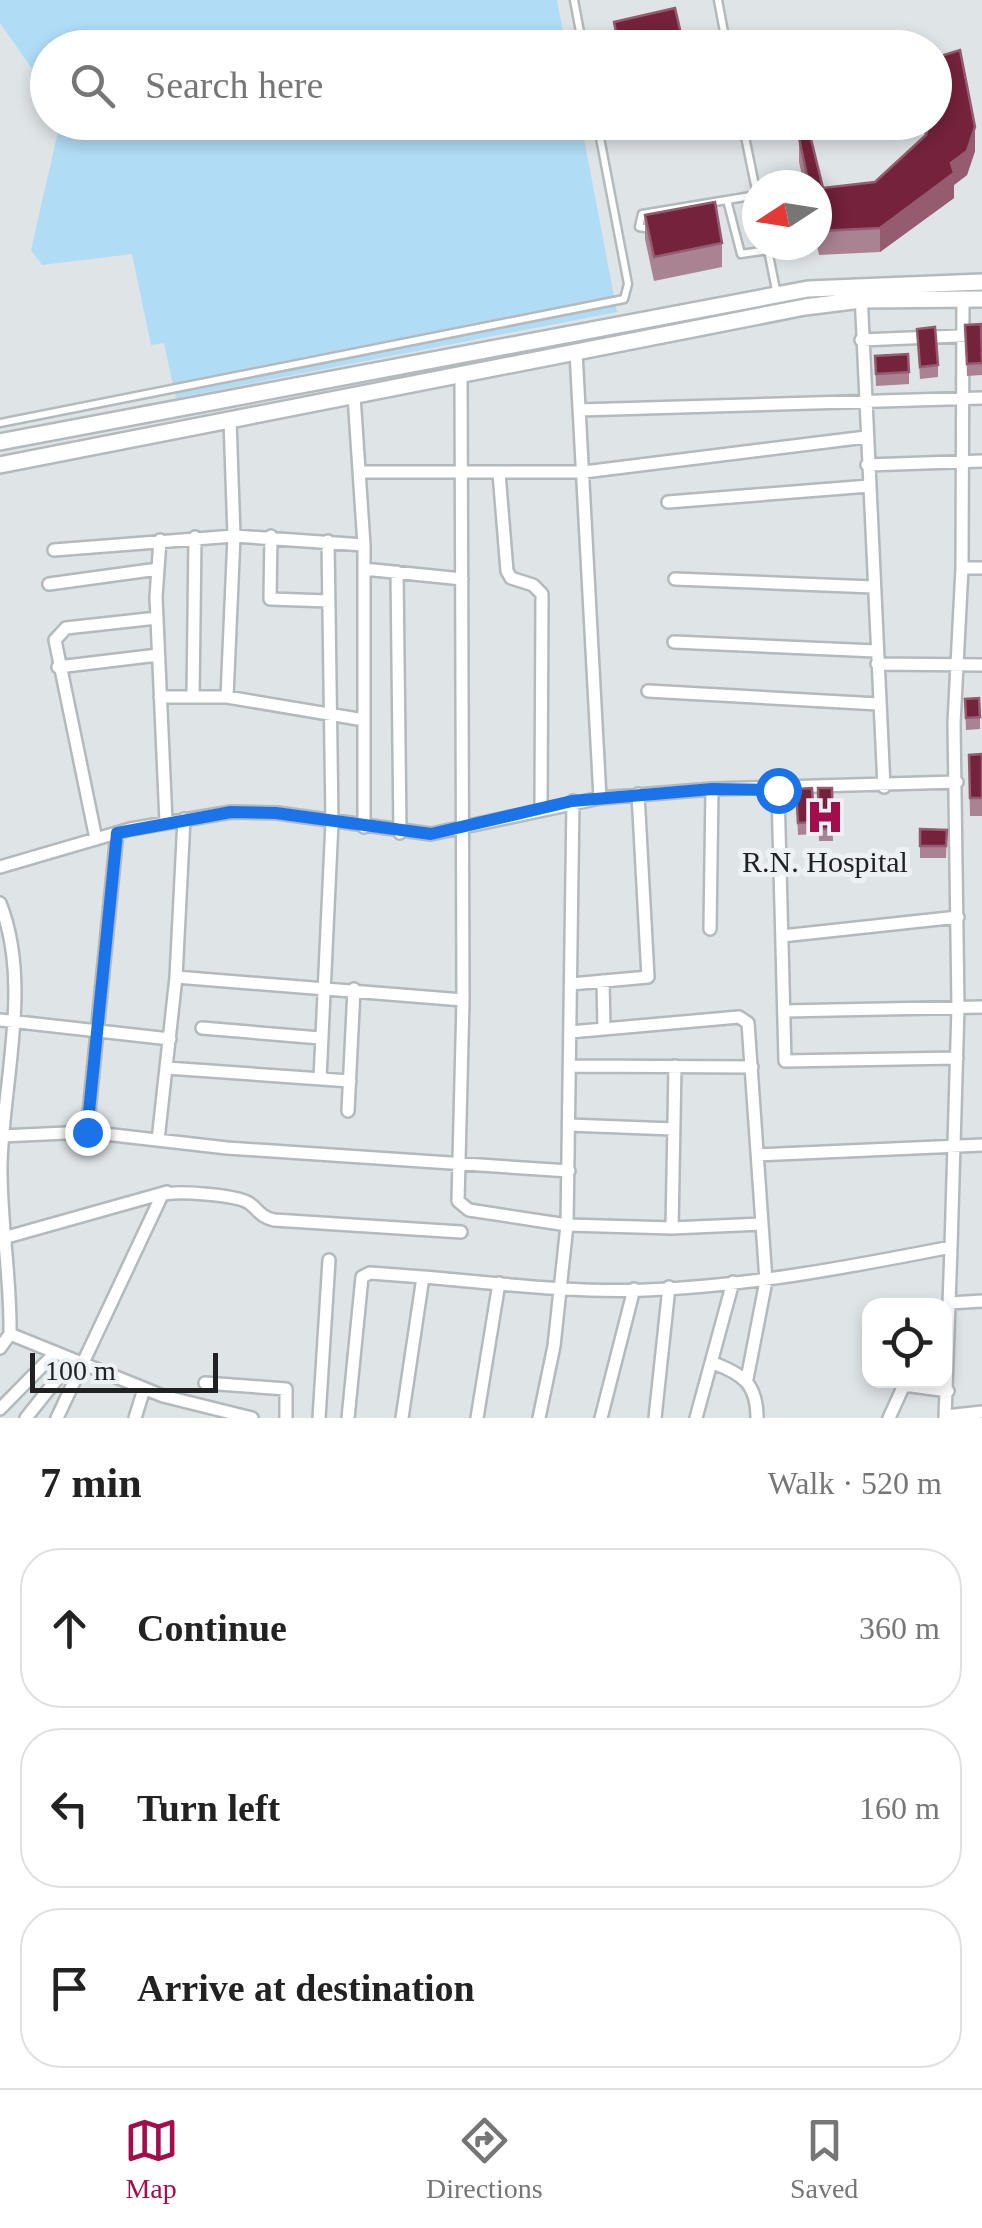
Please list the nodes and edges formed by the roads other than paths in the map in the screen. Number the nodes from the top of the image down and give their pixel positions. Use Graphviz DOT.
graph roads {
  1 [pos="574,0"];
  2 [pos="718,0"];
  3 [pos="579,30"];
  4 [pos="724,30"];
  5 [pos="600,140"];
  6 [pos="746,140"];
  7 [pos="752,170"];
  8 [pos="742,198"];
  9 [pos="727,200"];
  10 [pos="729,209"];
  11 [pos="742,254"];
  12 [pos="770,260"];
  13 [pos="982,282"];
  14 [pos="861,292"];
  15 [pos="777,297"];
  16 [pos="963,299"];
  17 [pos="982,299"];
  18 [pos="982,335"];
  19 [pos="962,336"];
  20 [pos="861,340"];
  21 [pos="576,352"];
  22 [pos="460,375"];
  23 [pos="354,396"];
  24 [pos="962,398"];
  25 [pos="982,398"];
  26 [pos="864,402"];
  27 [pos="580,410"];
  28 [pos="230,420"];
  29 [pos="0,423"];
  30 [pos="866,437"];
  31 [pos="0,442"];
  32 [pos="962,461"];
  33 [pos="982,461"];
  34 [pos="0,465"];
  35 [pos="867,465"];
  36 [pos="361,472"];
  37 [pos="463,472"];
  38 [pos="499,472"];
  39 [pos="584,472"];
  40 [pos="869,486"];
  41 [pos="668,502"];
  42 [pos="234,536"];
  43 [pos="271,536"];
  44 [pos="195,537"];
  45 [pos="160,540"];
  46 [pos="328,541"];
  47 [pos="364,546"];
  48 [pos="54,550"];
  49 [pos="962,568"];
  50 [pos="982,568"];
  51 [pos="158,569"];
  52 [pos="364,570"];
  53 [pos="397,572"];
  54 [pos="462,579"];
  55 [pos="675,579"];
  56 [pos="49,584"];
  57 [pos="873,587"];
  58 [pos="329,601"];
  59 [pos="157,618"];
  60 [pos="674,642"];
  61 [pos="158,655"];
  62 [pos="876,658"];
  63 [pos="956,664"];
  64 [pos="982,665"];
  65 [pos="58,668"];
  66 [pos="648,690"];
  67 [pos="160,697"];
  68 [pos="193,697"];
  69 [pos="227,697"];
  70 [pos="878,704"];
  71 [pos="330,714"];
  72 [pos="364,720"];
  73 [pos="957,782"];
  74 [pos="884,786"];
  75 [pos="712,789"];
  76 [pos="778,790"];
  77 [pos="638,794"];
  78 [pos="600,798"];
  79 [pos="572,801"];
  80 [pos="541,808"];
  81 [pos="184,819"];
  82 [pos="166,822"];
  83 [pos="332,822"];
  84 [pos="364,827"];
  85 [pos="461,829"];
  86 [pos="400,832"];
  87 [pos="117,833"];
  88 [pos="96,839"];
  89 [pos="0,867"];
  90 [pos="0,903"];
  91 [pos="958,918"];
  92 [pos="710,929"];
  93 [pos="782,936"];
  94 [pos="176,976"];
  95 [pos="603,981"];
  96 [pos="571,984"];
  97 [pos="321,988"];
  98 [pos="354,989"];
  99 [pos="462,1000"];
  100 [pos="958,1007"];
  101 [pos="982,1007"];
  102 [pos="784,1012"];
  103 [pos="6,1020"];
  104 [pos="98,1028"];
  105 [pos="202,1028"];
  106 [pos="604,1029"];
  107 [pos="570,1032"];
  108 [pos="320,1038"];
  109 [pos="170,1039"];
  110 [pos="957,1058"];
  111 [pos="570,1066"];
  112 [pos="675,1066"];
  113 [pos="752,1067"];
  114 [pos="167,1068"];
  115 [pos="320,1079"];
  116 [pos="350,1081"];
  117 [pos="348,1111"];
  118 [pos="569,1125"];
  119 [pos="673,1129"];
  120 [pos="87,1132"];
  121 [pos="2,1136"];
  122 [pos="158,1140"];
  123 [pos="954,1145"];
  124 [pos="982,1145"];
  125 [pos="758,1155"];
  126 [pos="461,1166"];
  127 [pos="569,1171"];
  128 [pos="169,1192"];
  129 [pos="2,1200"];
  130 [pos="567,1224"];
  131 [pos="762,1224"];
  132 [pos="672,1228"];
  133 [pos="461,1232"];
  134 [pos="8,1237"];
  135 [pos="950,1247"];
  136 [pos="329,1260"];
  137 [pos="422,1277"];
  138 [pos="766,1281"];
  139 [pos="733,1282"];
  140 [pos="499,1284"];
  141 [pos="670,1288"];
  142 [pos="560,1289"];
  143 [pos="634,1289"];
  144 [pos="950,1298"];
  145 [pos="982,1301"];
  146 [pos="952,1303"];
  147 [pos="5,1306"];
  148 [pos="10,1334"];
  149 [pos="0,1348"];
  150 [pos="55,1352"];
  151 [pos="78,1362"];
  152 [pos="713,1363"];
  153 [pos="747,1379"];
  154 [pos="205,1383"];
  155 [pos="948,1388"];
  156 [pos="144,1389"];
  157 [pos="948,1391"];
  158 [pos="0,1409"];
  159 [pos="982,1412"];
  160 [pos="946,1417"];
  161 [pos="26,1418"];
  162 [pos="57,1418"];
  163 [pos="135,1418"];
  164 [pos="252,1418"];
  165 [pos="286,1418"];
  166 [pos="319,1418"];
  167 [pos="348,1418"];
  168 [pos="402,1418"];
  169 [pos="477,1418"];
  170 [pos="539,1418"];
  171 [pos="601,1418"];
  172 [pos="655,1418"];
  173 [pos="696,1418"];
  174 [pos="757,1418"];
  175 [pos="889,1418"];
  1 -- 3 [label="lane"];
  2 -- 4 [label="lane"];
  5 -- 29 [label="lane"];
  6 -- 7 [label="lane"];
  8 -- 9 [label="lane"];
  9 -- 10 [label="lane"];
  9 -- 10 [label="lane"];
  10 -- 11 [label="lane"];
  12 -- 15 [label="lane"];
  13 -- 14 [label="street"];
  14 -- 15 [label="street"];
  14 -- 16 [label="street"];
  14 -- 20 [label="street"];
  14 -- 21 [label="street"];
  15 -- 31 [label="street"];
  16 -- 17 [label="street"];
  16 -- 19 [label="street"];
  18 -- 19 [label="street"];
  19 -- 20 [label="street"];
  19 -- 24 [label="street"];
  20 -- 26 [label="street"];
  21 -- 22 [label="street"];
  21 -- 27 [label="street"];
  22 -- 23 [label="street"];
  22 -- 37 [label="street"];
  23 -- 28 [label="street"];
  23 -- 36 [label="street"];
  24 -- 25 [label="street"];
  24 -- 26 [label="street"];
  24 -- 32 [label="street"];
  26 -- 27 [label="street"];
  26 -- 30 [label="street"];
  27 -- 39 [label="street"];
  28 -- 34 [label="street"];
  28 -- 42 [label="street"];
  30 -- 35 [label="street"];
  30 -- 39 [label="street"];
  32 -- 33 [label="street"];
  32 -- 35 [label="street"];
  32 -- 49 [label="street"];
  35 -- 40 [label="street"];
  36 -- 37 [label="street"];
  36 -- 47 [label="street"];
  37 -- 38 [label="street"];
  37 -- 54 [label="street"];
  38 -- 39 [label="street"];
  38 -- 80 [label="street"];
  39 -- 78 [label="street"];
  40 -- 41 [label="street"];
  40 -- 57 [label="street"];
  42 -- 43 [label="street"];
  42 -- 44 [label="street"];
  42 -- 69 [label="street"];
  43 -- 46 [label="street"];
  43 -- 58 [label="street"];
  44 -- 45 [label="street"];
  44 -- 68 [label="street"];
  45 -- 48 [label="street"];
  45 -- 51 [label="street"];
  46 -- 47 [label="street"];
  46 -- 58 [label="street"];
  47 -- 52 [label="street"];
  49 -- 50 [label="street"];
  49 -- 63 [label="street"];
  51 -- 56 [label="street"];
  51 -- 59 [label="street"];
  52 -- 53 [label="street"];
  52 -- 72 [label="street"];
  53 -- 54 [label="street"];
  53 -- 86 [label="street"];
  54 -- 85 [label="street"];
  55 -- 57 [label="street"];
  57 -- 62 [label="street"];
  58 -- 71 [label="street"];
  59 -- 61 [label="street"];
  59 -- 65 [label="street"];
  60 -- 62 [label="street"];
  61 -- 65 [label="street"];
  61 -- 67 [label="street"];
  62 -- 63 [label="street"];
  62 -- 70 [label="street"];
  63 -- 64 [label="street"];
  63 -- 73 [label="street"];
  65 -- 88 [label="street"];
  66 -- 70 [label="street"];
  67 -- 68 [label="street"];
  67 -- 82 [label="street"];
  68 -- 69 [label="street"];
  69 -- 71 [label="street"];
  70 -- 74 [label="street"];
  71 -- 72 [label="street"];
  71 -- 83 [label="street"];
  72 -- 84 [label="street"];
  73 -- 74 [label="street"];
  73 -- 91 [label="street"];
  74 -- 76 [label="street"];
  75 -- 76 [label="street"];
  75 -- 77 [label="street"];
  75 -- 92 [label="street"];
  76 -- 93 [label="street"];
  77 -- 78 [label="street"];
  77 -- 95 [label="street"];
  78 -- 79 [label="street"];
  79 -- 80 [label="street"];
  79 -- 96 [label="street"];
  80 -- 85 [label="street"];
  81 -- 82 [label="street"];
  81 -- 83 [label="street"];
  81 -- 94 [label="street"];
  82 -- 87 [label="street"];
  83 -- 84 [label="street"];
  83 -- 97 [label="street"];
  84 -- 86 [label="street"];
  85 -- 86 [label="street"];
  85 -- 99 [label="street"];
  87 -- 88 [label="street"];
  87 -- 104 [label="street"];
  88 -- 89 [label="street"];
  90 -- 103 [label="street"];
  91 -- 93 [label="street"];
  91 -- 100 [label="street"];
  93 -- 102 [label="street"];
  94 -- 97 [label="street"];
  94 -- 109 [label="street"];
  95 -- 96 [label="street"];
  95 -- 106 [label="street"];
  96 -- 107 [label="street"];
  97 -- 98 [label="street"];
  97 -- 108 [label="street"];
  98 -- 99 [label="street"];
  98 -- 116 [label="street"];
  99 -- 126 [label="street"];
  100 -- 101 [label="street"];
  100 -- 102 [label="street"];
  100 -- 110 [label="street"];
  102 -- 110 [label="street"];
  103 -- 104 [label="street"];
  103 -- 121 [label="street"];
  104 -- 109 [label="street"];
  104 -- 120 [label="street"];
  105 -- 108 [label="street"];
  106 -- 107 [label="street"];
  106 -- 113 [label="street"];
  107 -- 111 [label="street"];
  108 -- 115 [label="street"];
  109 -- 114 [label="street"];
  110 -- 123 [label="street"];
  111 -- 112 [label="street"];
  111 -- 118 [label="street"];
  112 -- 113 [label="street"];
  112 -- 119 [label="street"];
  113 -- 125 [label="street"];
  114 -- 115 [label="street"];
  114 -- 122 [label="street"];
  115 -- 116 [label="street"];
  116 -- 117 [label="street"];
  118 -- 119 [label="street"];
  118 -- 127 [label="street"];
  119 -- 132 [label="street"];
  120 -- 121 [label="street"];
  120 -- 122 [label="street"];
  121 -- 129 [label="street"];
  122 -- 126 [label="street"];
  123 -- 124 [label="street"];
  123 -- 125 [label="street"];
  123 -- 135 [label="street"];
  125 -- 131 [label="street"];
  126 -- 127 [label="street"];
  126 -- 130 [label="street"];
  127 -- 130 [label="street"];
  128 -- 133 [label="street"];
  128 -- 134 [label="street"];
  128 -- 151 [label="street"];
  129 -- 134 [label="street"];
  130 -- 132 [label="street"];
  130 -- 142 [label="street"];
  131 -- 132 [label="street"];
  131 -- 138 [label="street"];
  134 -- 147 [label="street"];
  135 -- 138 [label="street"];
  135 -- 144 [label="street"];
  136 -- 166 [label="street"];
  137 -- 140 [label="street"];
  137 -- 167 [label="street"];
  137 -- 168 [label="street"];
  138 -- 139 [label="street"];
  138 -- 153 [label="street"];
  139 -- 141 [label="street"];
  139 -- 152 [label="street"];
  140 -- 142 [label="street"];
  140 -- 169 [label="street"];
  141 -- 143 [label="street"];
  141 -- 172 [label="street"];
  142 -- 143 [label="street"];
  142 -- 170 [label="street"];
  143 -- 171 [label="street"];
  145 -- 146 [label="street"];
  147 -- 148 [label="street"];
  148 -- 149 [label="street"];
  148 -- 150 [label="street"];
  150 -- 151 [label="street"];
  150 -- 158 [label="street"];
  151 -- 156 [label="street"];
  151 -- 161 [label="street"];
  151 -- 162 [label="street"];
  152 -- 153 [label="street"];
  152 -- 173 [label="street"];
  153 -- 174 [label="street"];
  154 -- 165 [label="street"];
  155 -- 157 [label="street"];
  156 -- 163 [label="street"];
  156 -- 164 [label="street"];
  157 -- 160 [label="street"];
  157 -- 175 [label="street"];
  159 -- 160 [label="street"];
}
